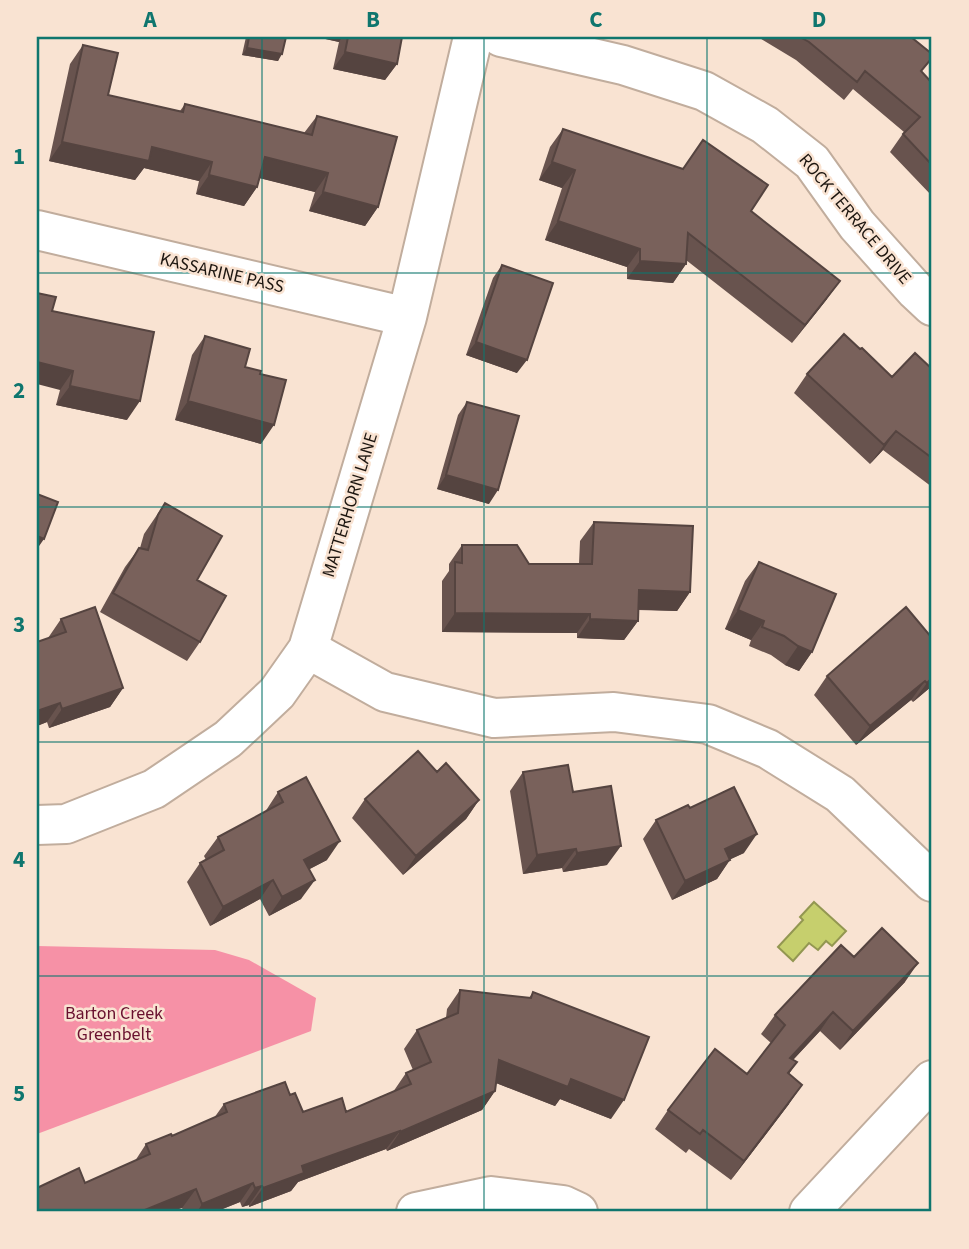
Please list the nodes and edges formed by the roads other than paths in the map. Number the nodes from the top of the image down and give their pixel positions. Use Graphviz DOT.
graph roads {
  1 [pos="473,37"];
  2 [pos="502,37"];
  3 [pos="37,230"];
  4 [pos="932,306"];
  5 [pos="407,317"];
  6 [pos="307,649"];
  7 [pos="37,825"];
  8 [pos="932,882"];
  9 [pos="932,1080"];
  10 [pos="416,1212"];
  11 [pos="578,1212"];
  12 [pos="809,1212"];
  1 -- 5 [label="street, MATTERHORN LANE"];
  2 -- 4 [label="street, ROCK TERRACE DRIVE"];
  3 -- 5 [label="street, KASSARINE PASS"];
  5 -- 6 [label="street, MATTERHORN LANE"];
  6 -- 7 [label="street, MATTERHORN LANE"];
  6 -- 8 [label="street"];
  9 -- 12 [label="street"];
  10 -- 11 [label="street"];
}
